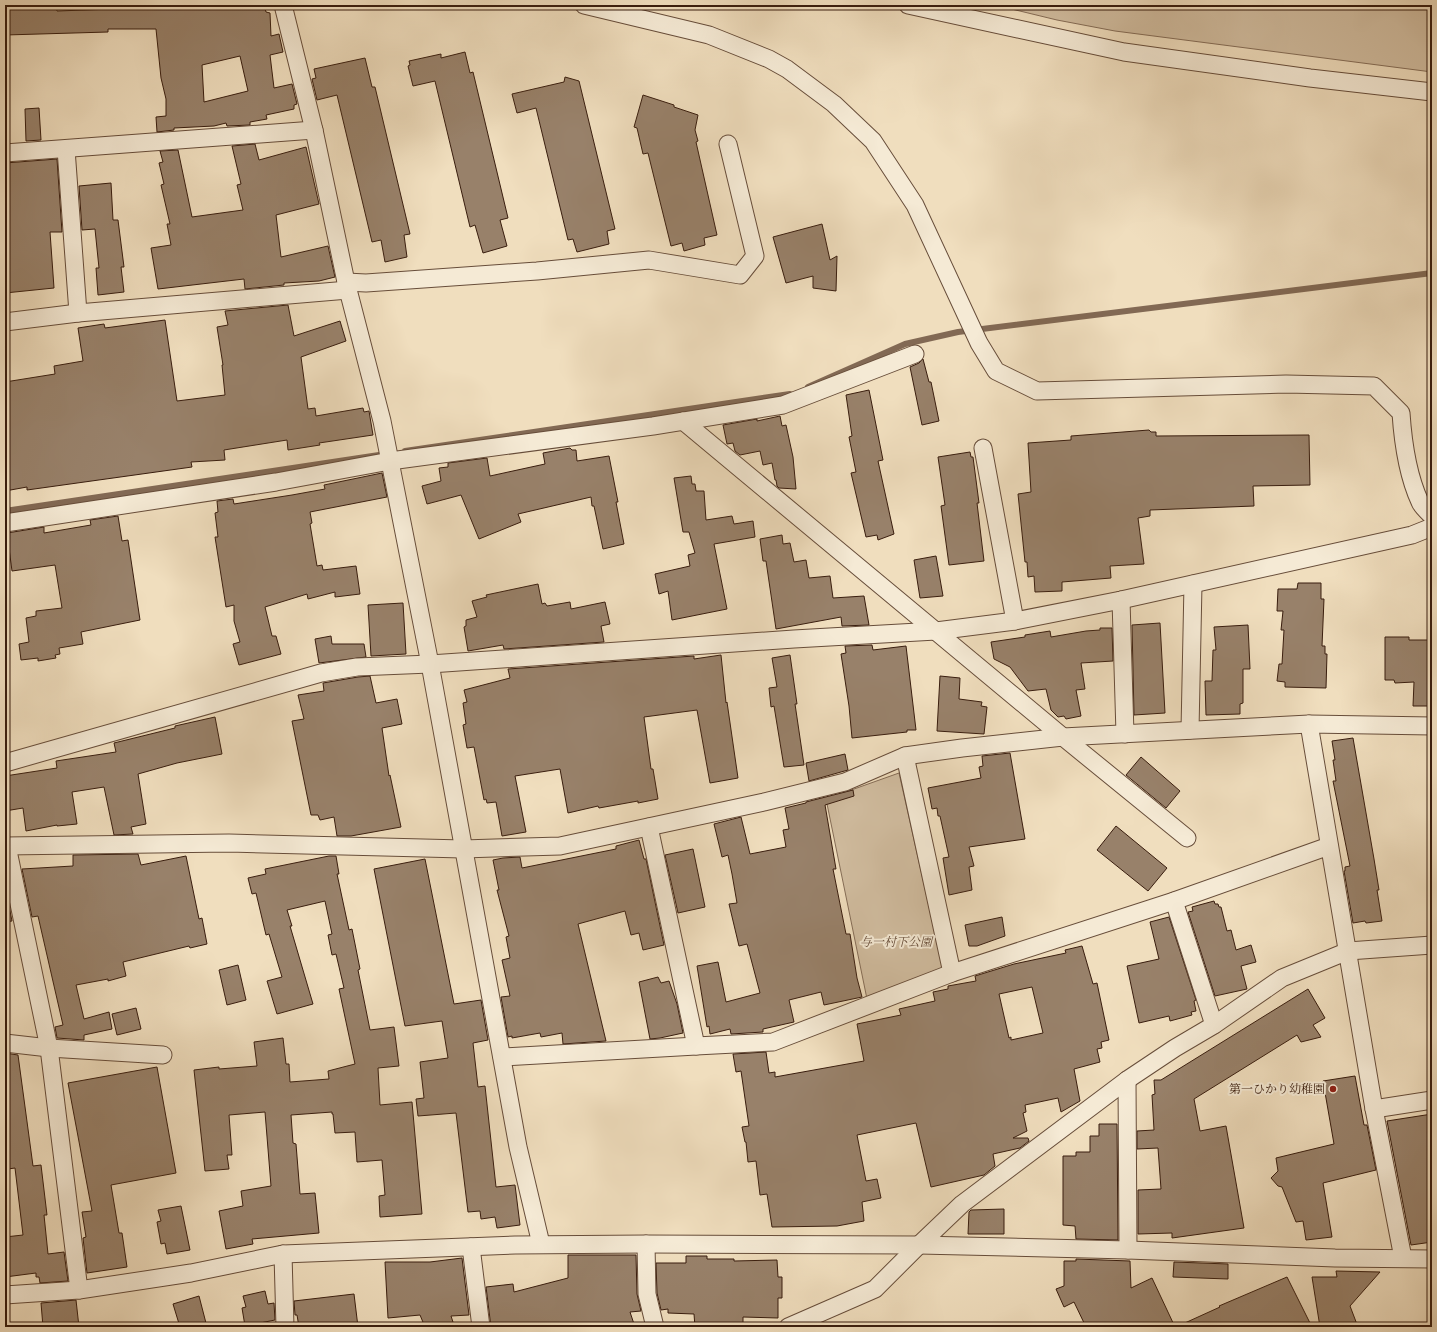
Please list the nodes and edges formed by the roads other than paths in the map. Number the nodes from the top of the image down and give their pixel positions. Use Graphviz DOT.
graph roads {
  1 [pos="283,5"];
  2 [pos="584,5"];
  3 [pos="908,5"];
  4 [pos="1432,92"];
  5 [pos="314,130"];
  6 [pos="728,144"];
  7 [pos="66,149"];
  8 [pos="5,153"];
  9 [pos="347,286"];
  10 [pos="78,313"];
  11 [pos="5,322"];
  12 [pos="914,354"];
  13 [pos="683,421"];
  14 [pos="983,448"];
  15 [pos="390,461"];
  16 [pos="1432,516"];
  17 [pos="5,523"];
  18 [pos="1432,527"];
  19 [pos="1193,584"];
  20 [pos="1121,600"];
  21 [pos="1015,621"];
  22 [pos="936,631"];
  23 [pos="430,664"];
  24 [pos="1309,724"];
  25 [pos="1432,726"];
  26 [pos="1190,730"];
  27 [pos="1125,734"];
  28 [pos="1063,737"];
  29 [pos="905,756"];
  30 [pos="5,762"];
  31 [pos="649,827"];
  32 [pos="1187,838"];
  33 [pos="6,846"];
  34 [pos="1329,846"];
  35 [pos="463,849"];
  36 [pos="1174,901"];
  37 [pos="1432,945"];
  38 [pos="1348,951"];
  39 [pos="952,973"];
  40 [pos="1214,1025"];
  41 [pos="5,1043"];
  42 [pos="696,1046"];
  43 [pos="48,1048"];
  44 [pos="162,1055"];
  45 [pos="502,1057"];
  46 [pos="1127,1080"];
  47 [pos="1432,1100"];
  48 [pos="1374,1109"];
  49 [pos="541,1244"];
  50 [pos="646,1244"];
  51 [pos="919,1245"];
  52 [pos="471,1247"];
  53 [pos="1128,1250"];
  54 [pos="283,1254"];
  55 [pos="1403,1258"];
  56 [pos="1432,1259"];
  57 [pos="79,1290"];
  58 [pos="5,1294"];
  59 [pos="285,1327"];
  60 [pos="481,1327"];
  61 [pos="655,1327"];
  62 [pos="788,1327"];
  1 -- 5 [label="street"];
  2 -- 16 [label="street"];
  3 -- 4 [label="street"];
  5 -- 7 [label="street"];
  5 -- 9 [label="street"];
  6 -- 9 [label="street"];
  7 -- 8 [label="street"];
  7 -- 10 [label="street"];
  9 -- 10 [label="street"];
  9 -- 15 [label="street"];
  10 -- 11 [label="street"];
  12 -- 13 [label="street"];
  13 -- 15 [label="street"];
  13 -- 22 [label="street"];
  14 -- 21 [label="street"];
  15 -- 17 [label="street"];
  15 -- 23 [label="street"];
  18 -- 19 [label="street"];
  19 -- 20 [label="street"];
  19 -- 26 [label="street"];
  20 -- 21 [label="street"];
  20 -- 27 [label="street"];
  21 -- 22 [label="street"];
  22 -- 23 [label="street"];
  22 -- 28 [label="street"];
  23 -- 30 [label="street"];
  23 -- 35 [label="street"];
  24 -- 25 [label="street"];
  24 -- 26 [label="street"];
  24 -- 34 [label="street"];
  26 -- 27 [label="street"];
  27 -- 28 [label="street"];
  28 -- 29 [label="street"];
  28 -- 32 [label="street"];
  29 -- 31 [label="street"];
  29 -- 39 [label="street"];
  31 -- 35 [label="street"];
  31 -- 42 [label="street"];
  33 -- 35 [label="street"];
  33 -- 43 [label="street"];
  34 -- 36 [label="street"];
  34 -- 38 [label="street"];
  35 -- 45 [label="street"];
  36 -- 39 [label="street"];
  36 -- 40 [label="street"];
  37 -- 38 [label="street"];
  38 -- 40 [label="street"];
  38 -- 48 [label="street"];
  39 -- 42 [label="street"];
  40 -- 46 [label="street"];
  41 -- 43 [label="street"];
  42 -- 45 [label="street"];
  43 -- 44 [label="street"];
  43 -- 57 [label="street"];
  45 -- 49 [label="street"];
  46 -- 51 [label="street"];
  46 -- 53 [label="street"];
  47 -- 48 [label="street"];
  48 -- 55 [label="street"];
  49 -- 50 [label="street"];
  49 -- 52 [label="street"];
  50 -- 51 [label="street"];
  50 -- 61 [label="street"];
  51 -- 53 [label="street"];
  51 -- 62 [label="street"];
  52 -- 54 [label="street"];
  52 -- 60 [label="street"];
  53 -- 55 [label="street"];
  54 -- 57 [label="street"];
  54 -- 59 [label="street"];
  55 -- 56 [label="street"];
  57 -- 58 [label="street"];
}
